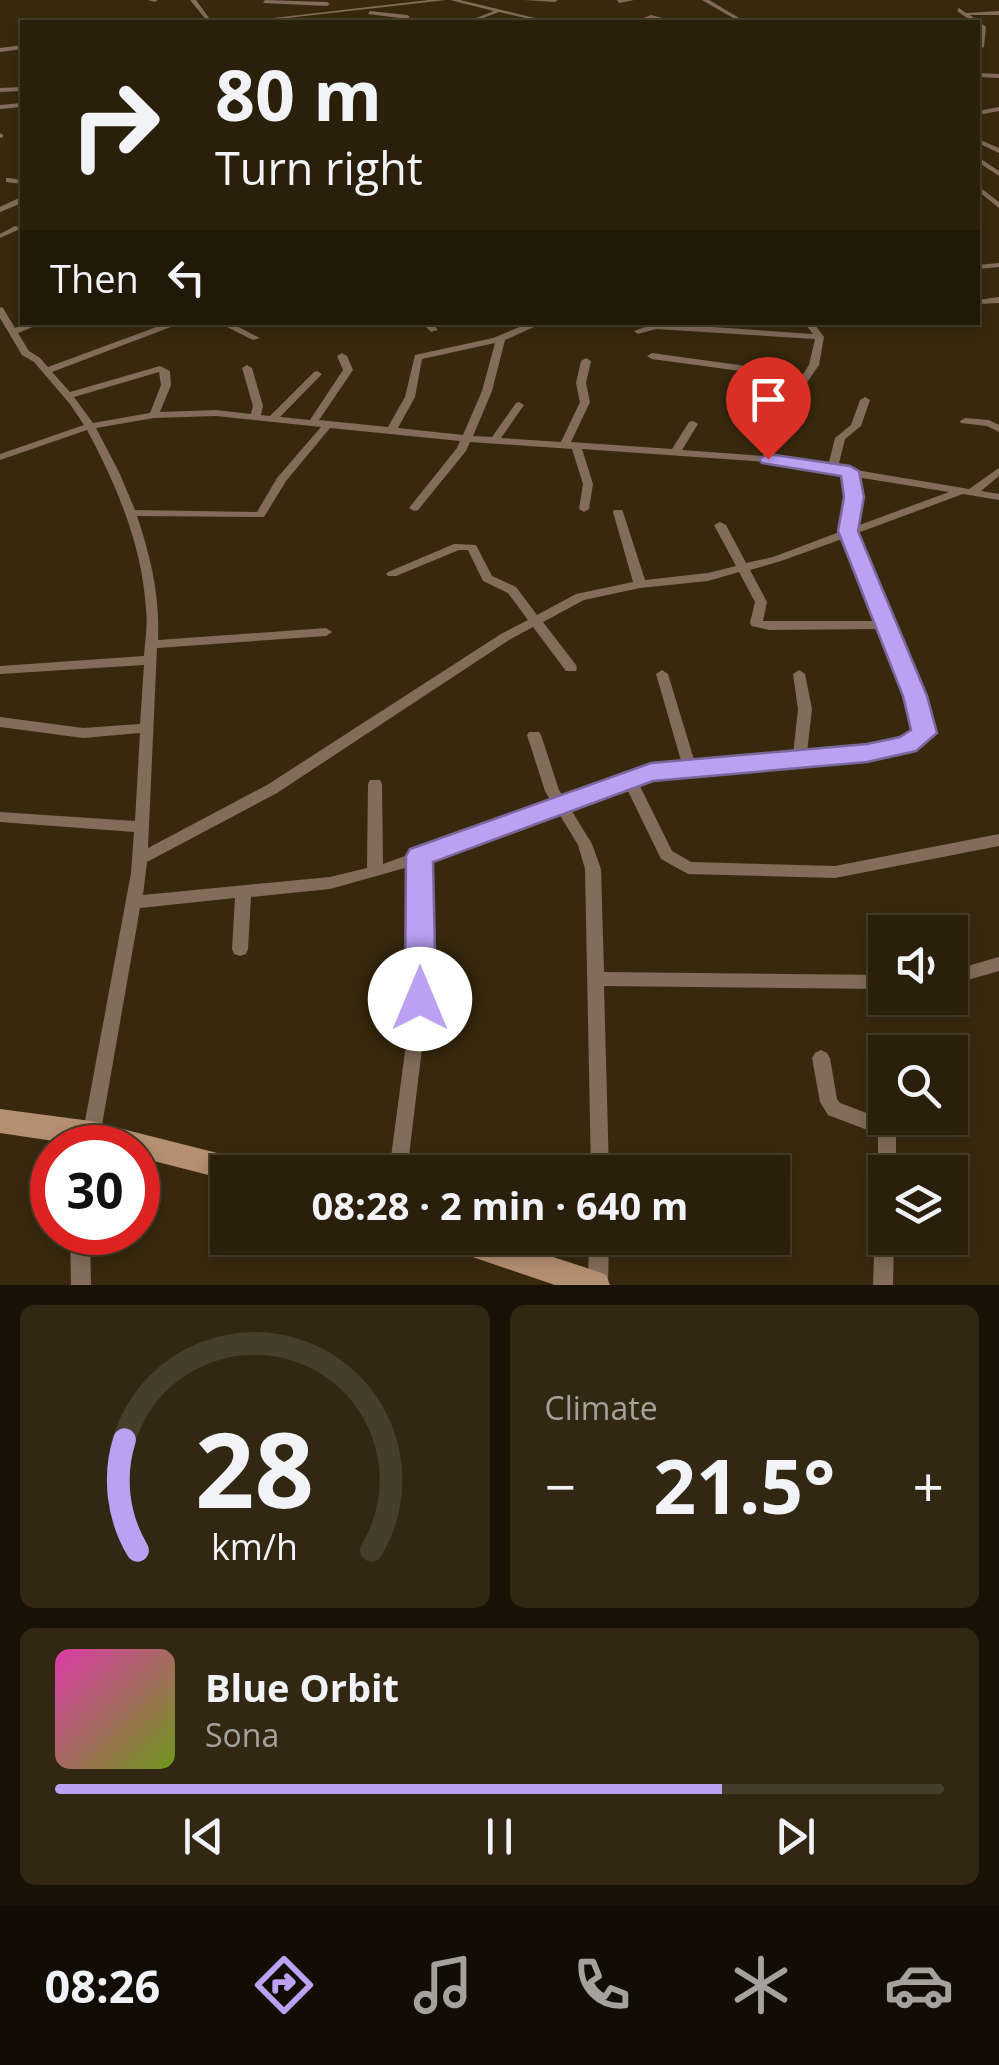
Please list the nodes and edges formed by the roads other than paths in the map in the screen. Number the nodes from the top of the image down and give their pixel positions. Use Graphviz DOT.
graph roads {
  1 [pos="193,0"];
  2 [pos="443,0"];
  3 [pos="453,0"];
  4 [pos="527,0"];
  5 [pos="555,0"];
  6 [pos="631,0"];
  7 [pos="705,0"];
  8 [pos="619,1"];
  9 [pos="265,2"];
  10 [pos="328,2"];
  11 [pos="499,10"];
  12 [pos="345,11"];
  13 [pos="999,13"];
  14 [pos="323,14"];
  15 [pos="407,18"];
  16 [pos="208,20"];
  17 [pos="262,20"];
  18 [pos="321,20"];
  19 [pos="473,20"];
  20 [pos="540,20"];
  21 [pos="642,20"];
  22 [pos="668,20"];
  23 [pos="740,20"];
  24 [pos="972,20"];
  25 [pos="999,66"];
  26 [pos="980,75"];
  27 [pos="987,75"];
  28 [pos="999,76"];
  29 [pos="8,180"];
  30 [pos="20,182"];
  31 [pos="980,190"];
  32 [pos="999,206"];
  33 [pos="18,228"];
  34 [pos="0,236"];
  35 [pos="12,241"];
  36 [pos="980,264"];
  37 [pos="999,264"];
  38 [pos="5,320"];
  39 [pos="155,325"];
  40 [pos="170,325"];
  41 [pos="227,325"];
  42 [pos="428,325"];
  43 [pos="534,325"];
  44 [pos="811,325"];
  45 [pos="161,328"];
  46 [pos="434,330"];
  47 [pos="638,331"];
  48 [pos="820,336"];
  49 [pos="256,338"];
  50 [pos="501,338"];
  51 [pos="342,356"];
  52 [pos="652,356"];
  53 [pos="586,361"];
  54 [pos="247,368"];
  55 [pos="46,371"];
  56 [pos="316,374"];
  57 [pos="807,377"];
  58 [pos="66,396"];
  59 [pos="865,400"];
  60 [pos="520,405"];
  61 [pos="154,415"];
  62 [pos="256,415"];
  63 [pos="276,416"];
  64 [pos="314,421"];
  65 [pos="965,421"];
  66 [pos="329,423"];
  67 [pos="692,424"];
  68 [pos="90,426"];
  69 [pos="999,429"];
  70 [pos="391,432"];
  71 [pos="463,438"];
  72 [pos="494,440"];
  73 [pos="571,446"];
  74 [pos="676,453"];
  75 [pos="0,457"];
  76 [pos="768,459"];
  77 [pos="833,468"];
  78 [pos="850,471"];
  79 [pos="999,471"];
  80 [pos="980,492"];
  81 [pos="414,508"];
  82 [pos="584,509"];
  83 [pos="618,512"];
  84 [pos="129,513"];
  85 [pos="720,525"];
  86 [pos="848,531"];
  87 [pos="744,568"];
  88 [pos="392,574"];
  89 [pos="640,584"];
  90 [pos="534,621"];
  91 [pos="884,624"];
  92 [pos="326,632"];
  93 [pos="152,644"];
  94 [pos="151,660"];
  95 [pos="571,668"];
  96 [pos="0,670"];
  97 [pos="662,674"];
  98 [pos="799,674"];
  99 [pos="0,722"];
  100 [pos="145,728"];
  101 [pos="534,735"];
  102 [pos="800,758"];
  103 [pos="688,766"];
  104 [pos="629,778"];
  105 [pos="375,784"];
  106 [pos="560,804"];
  107 [pos="0,817"];
  108 [pos="142,827"];
  109 [pos="999,840"];
  110 [pos="420,856"];
  111 [pos="140,859"];
  112 [pos="375,871"];
  113 [pos="243,894"];
  114 [pos="136,902"];
  115 [pos="240,950"];
  116 [pos="999,964"];
  117 [pos="968,973"];
  118 [pos="598,979"];
  119 [pos="868,982"];
  120 [pos="821,1058"];
  121 [pos="0,1121"];
  122 [pos="93,1125"];
  123 [pos="30,1127"];
  124 [pos="160,1154"];
  125 [pos="400,1155"];
  126 [pos="600,1155"];
  127 [pos="887,1155"];
  128 [pos="210,1165"];
  129 [pos="80,1255"];
  130 [pos="507,1255"];
  131 [pos="598,1255"];
  132 [pos="883,1255"];
  133 [pos="81,1285"];
  134 [pos="597,1285"];
  135 [pos="882,1285"];
  1 -- 16 [label="street"];
  2 -- 12 [label="street"];
  3 -- 11 [label="street"];
  4 -- 5 [label="street"];
  6 -- 8 [label="street"];
  7 -- 23 [label="street"];
  9 -- 10 [label="street"];
  10 -- 14 [label="street"];
  11 -- 19 [label="street"];
  11 -- 20 [label="street"];
  12 -- 14 [label="street"];
  12 -- 15 [label="street"];
  13 -- 24 [label="street"];
  14 -- 17 [label="street"];
  14 -- 18 [label="street"];
  21 -- 22 [label="street"];
  25 -- 27 [label="street"];
  26 -- 27 [label="street"];
  27 -- 28 [label="street"];
  29 -- 30 [label="street"];
  31 -- 32 [label="street"];
  33 -- 34 [label="street"];
  34 -- 35 [label="street"];
  36 -- 37 [label="street"];
  38 -- 55 [label="street"];
  39 -- 45 [label="street"];
  40 -- 45 [label="street"];
  41 -- 49 [label="street"];
  42 -- 46 [label="street"];
  43 -- 50 [label="street"];
  44 -- 48 [label="street"];
  45 -- 55 [label="street"];
  47 -- 48 [label="street"];
  48 -- 57 [label="street"];
  50 -- 70 [label="street"];
  50 -- 71 [label="street"];
  51 -- 64 [label="street"];
  52 -- 57 [label="street"];
  53 -- 73 [label="street"];
  54 -- 62 [label="street"];
  55 -- 58 [label="street"];
  56 -- 63 [label="street"];
  57 -- 76 [label="street"];
  58 -- 61 [label="street"];
  58 -- 68 [label="street"];
  59 -- 77 [label="street"];
  60 -- 72 [label="street"];
  61 -- 62 [label="street"];
  61 -- 68 [label="street"];
  62 -- 63 [label="street"];
  63 -- 64 [label="street"];
  64 -- 66 [label="street"];
  65 -- 69 [label="street"];
  66 -- 70 [label="street"];
  66 -- 84 [label="street"];
  67 -- 74 [label="street"];
  68 -- 75 [label="street"];
  68 -- 84 [label="street"];
  70 -- 71 [label="street"];
  71 -- 72 [label="street"];
  71 -- 81 [label="street"];
  72 -- 73 [label="street"];
  73 -- 74 [label="street"];
  73 -- 82 [label="street"];
  74 -- 76 [label="street"];
  76 -- 77 [label="street"];
  77 -- 78 [label="street"];
  78 -- 80 [label="street"];
  78 -- 86 [label="street"];
  79 -- 80 [label="street"];
  80 -- 86 [label="street"];
  83 -- 89 [label="street"];
  84 -- 93 [label="street"];
  85 -- 87 [label="street"];
  86 -- 87 [label="street"];
  86 -- 91 [label="street"];
  87 -- 89 [label="street"];
  87 -- 91 [label="street"];
  88 -- 90 [label="street"];
  89 -- 90 [label="street"];
  90 -- 95 [label="street"];
  90 -- 111 [label="street"];
  91 -- 102 [label="street"];
  92 -- 93 [label="street"];
  93 -- 94 [label="street"];
  94 -- 96 [label="street"];
  94 -- 100 [label="street"];
  97 -- 103 [label="street"];
  98 -- 102 [label="street"];
  99 -- 100 [label="street"];
  100 -- 108 [label="street"];
  101 -- 106 [label="street"];
  102 -- 103 [label="street"];
  103 -- 104 [label="street"];
  104 -- 106 [label="street"];
  104 -- 109 [label="street"];
  105 -- 112 [label="street"];
  106 -- 110 [label="street"];
  106 -- 118 [label="street"];
  107 -- 108 [label="street"];
  108 -- 111 [label="street"];
  110 -- 112 [label="street"];
  110 -- 125 [label="street"];
  111 -- 114 [label="street"];
  112 -- 113 [label="street"];
  113 -- 114 [label="street"];
  113 -- 115 [label="street"];
  114 -- 122 [label="street"];
  116 -- 117 [label="street"];
  118 -- 119 [label="street"];
  118 -- 126 [label="street"];
  120 -- 127 [label="street"];
  121 -- 123 [label="main road"];
  124 -- 128 [label="main road"];
  129 -- 133 [label="street"];
  130 -- 134 [label="main road"];
  131 -- 134 [label="street"];
  132 -- 135 [label="street"];
}
